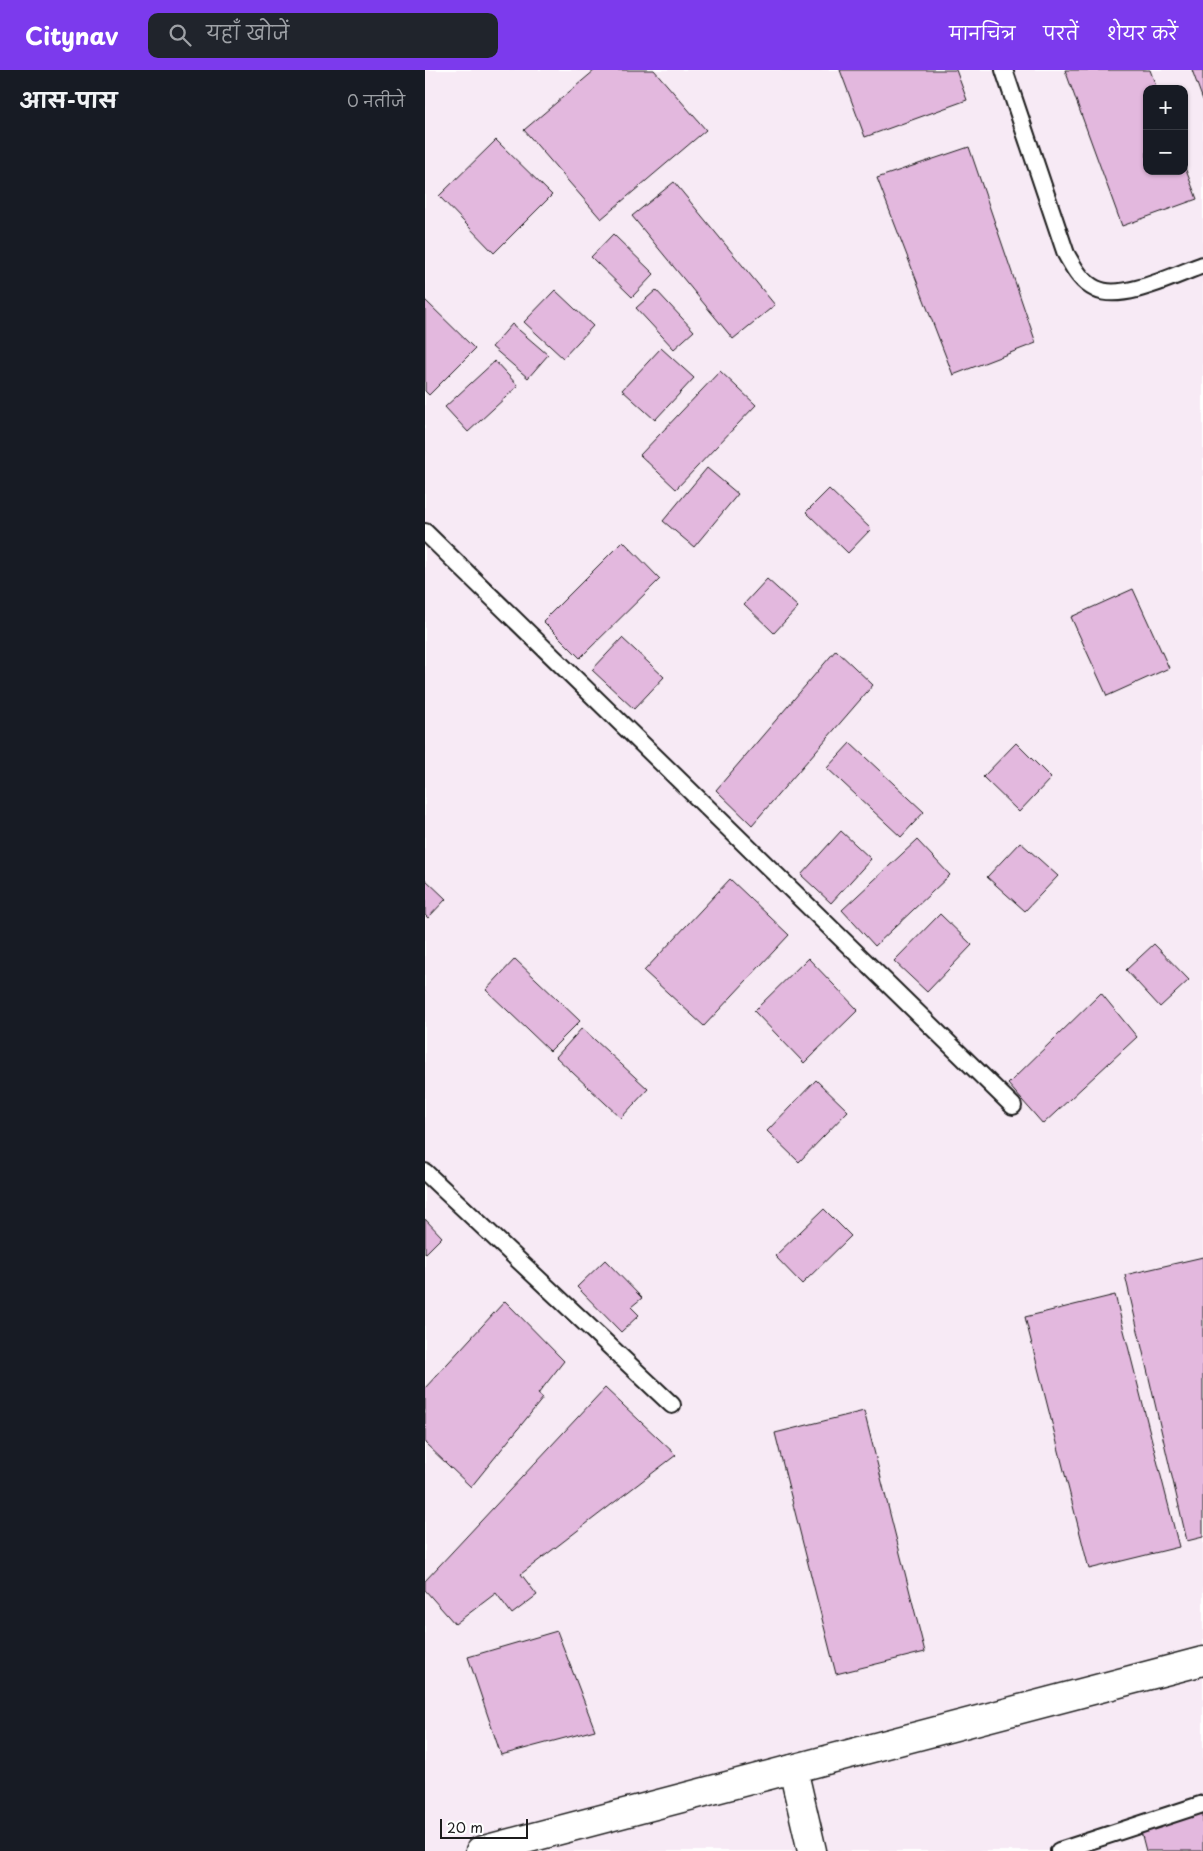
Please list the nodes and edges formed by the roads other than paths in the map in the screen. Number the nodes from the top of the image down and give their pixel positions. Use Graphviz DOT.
graph roads {
  1 [pos="1004,70"];
  2 [pos="1203,265"];
  3 [pos="425,532"];
  4 [pos="1013,1106"];
  5 [pos="425,1172"];
  6 [pos="672,1405"];
  7 [pos="1203,1661"];
  8 [pos="793,1769"];
  9 [pos="1203,1804"];
  10 [pos="480,1851"];
  11 [pos="812,1851"];
  12 [pos="1059,1851"];
  1 -- 2 [label="lane"];
  3 -- 4 [label="lane"];
  5 -- 6 [label="lane"];
  7 -- 8 [label="street"];
  8 -- 10 [label="street"];
  8 -- 11 [label="street"];
  9 -- 12 [label="lane"];
}
